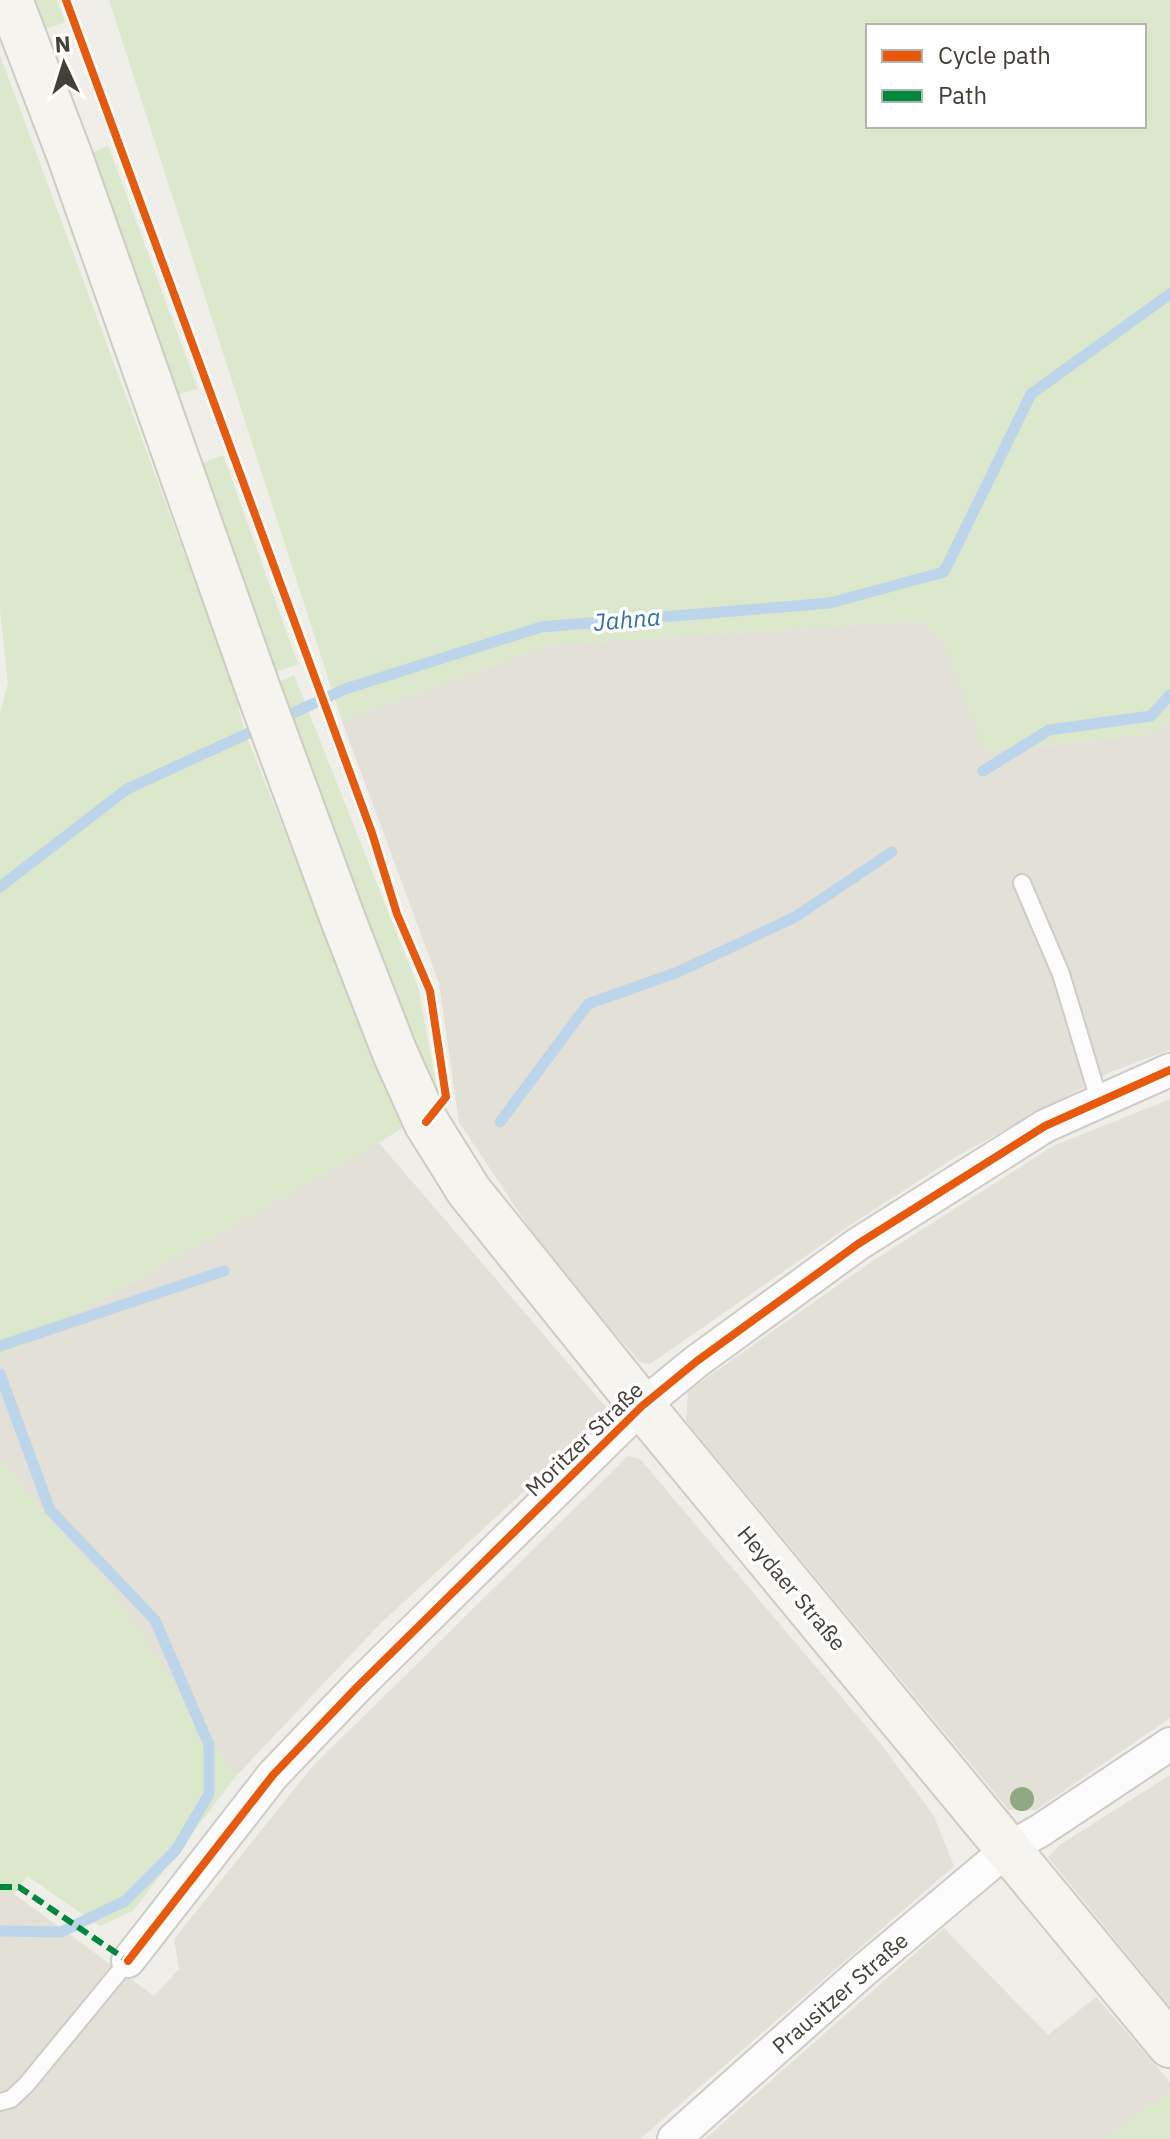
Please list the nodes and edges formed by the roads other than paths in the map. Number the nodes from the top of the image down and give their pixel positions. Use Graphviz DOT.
graph roads {
  1 [pos="10,0"];
  2 [pos="1022,883"];
  3 [pos="1170,1070"];
  4 [pos="1099,1100"];
  5 [pos="642,1406"];
  6 [pos="1170,1744"];
  7 [pos="1008,1849"];
  8 [pos="128,1961"];
  9 [pos="1170,2045"];
  10 [pos="0,2102"];
  11 [pos="674,2139"];
  1 -- 5 [label="main road, Heydaer Straße"];
  2 -- 4 [label="lane"];
  3 -- 4 [label="street, Moritzer Straße"];
  4 -- 5 [label="street, Moritzer Straße"];
  5 -- 7 [label="main road, Heydaer Straße"];
  5 -- 8 [label="street, Moritzer Straße"];
  6 -- 7 [label="street, Prausitzer Straße"];
  7 -- 9 [label="main road, Heydaer Straße"];
  7 -- 11 [label="street, Prausitzer Straße"];
  8 -- 10 [label="lane"];
}
